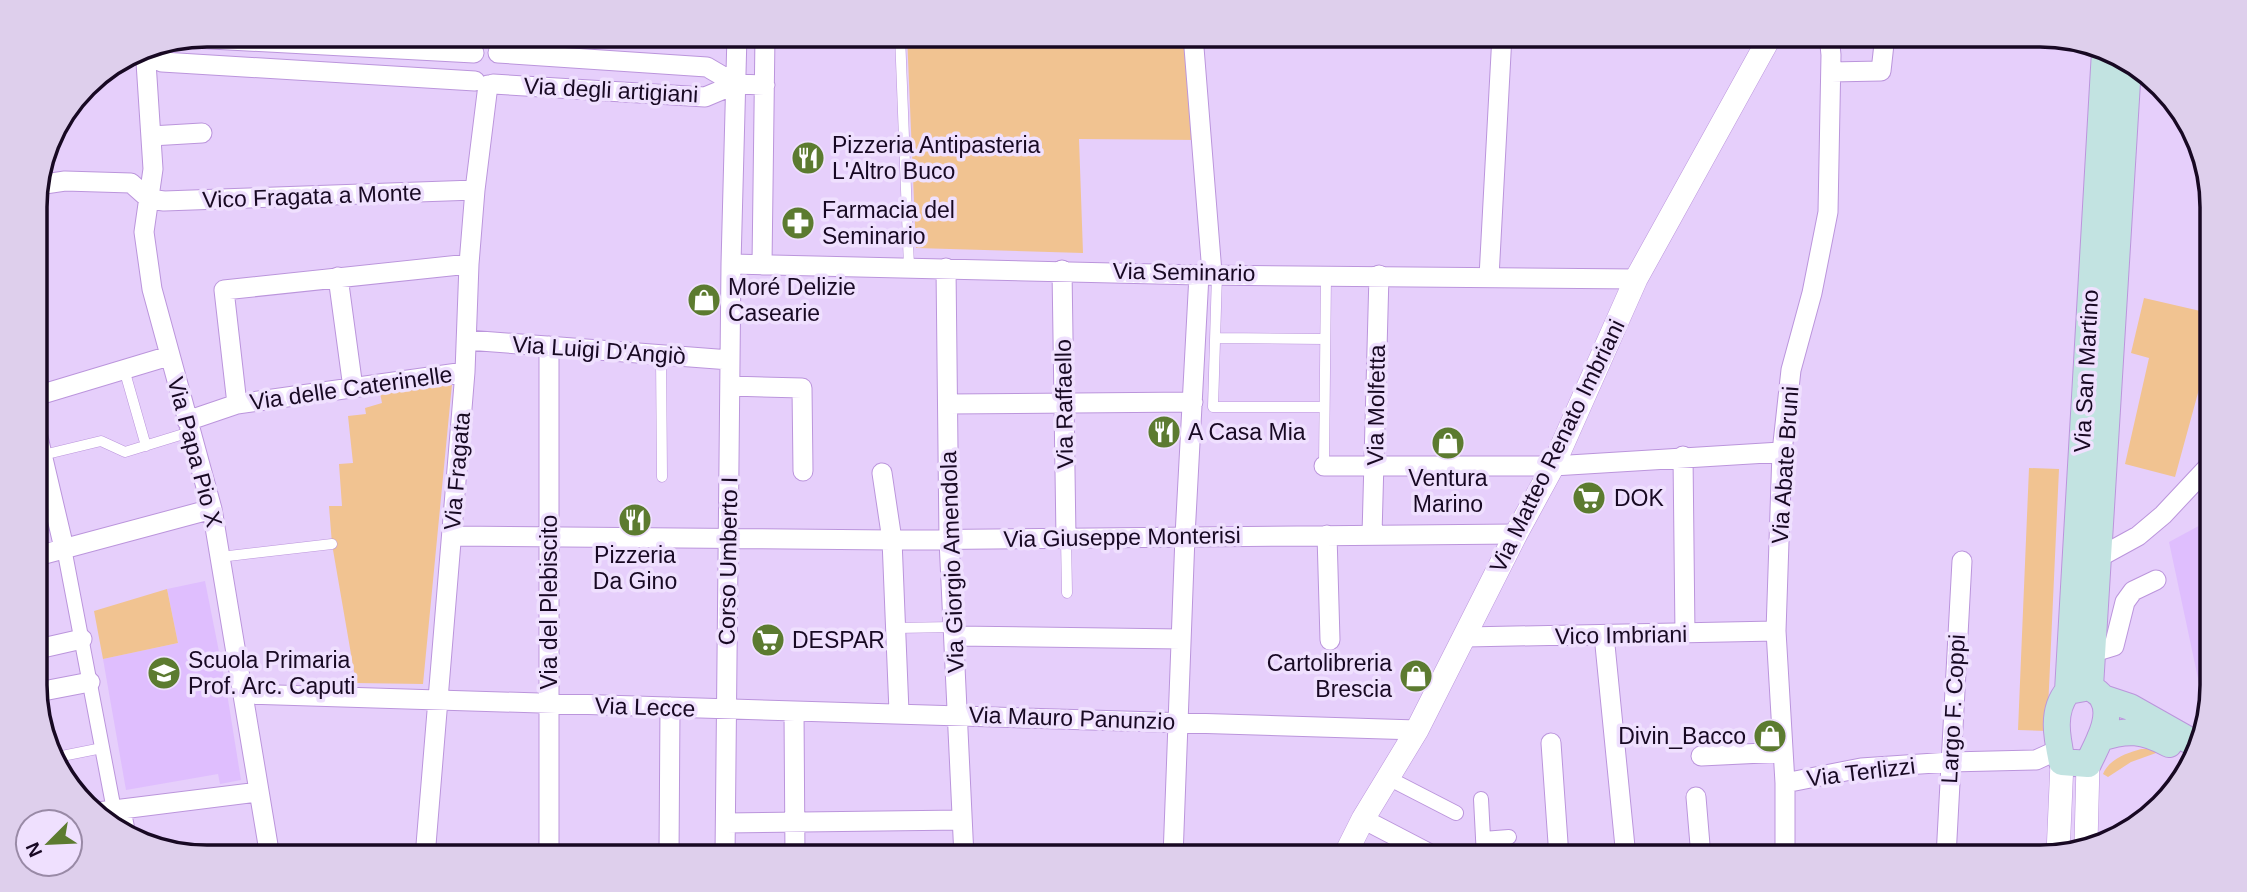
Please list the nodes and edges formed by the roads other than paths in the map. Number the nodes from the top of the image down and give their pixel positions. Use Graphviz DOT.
graph roads {
  1 [pos="488,47"];
  2 [pos="1195,47"];
  3 [pos="1501,47"];
  4 [pos="1764,47"];
  5 [pos="1830,47"];
  6 [pos="1884,47"];
  7 [pos="327,48"];
  8 [pos="487,48"];
  9 [pos="497,48"];
  10 [pos="737,48"];
  11 [pos="765,48"];
  12 [pos="900,48"];
  13 [pos="153,57"];
  14 [pos="146,59"];
  15 [pos="2105,61"];
  16 [pos="326,72"];
  17 [pos="1831,72"];
  18 [pos="2128,73"];
  19 [pos="485,83"];
  20 [pos="736,84"];
  21 [pos="765,85"];
  22 [pos="202,133"];
  23 [pos="151,136"];
  24 [pos="50,183"];
  25 [pos="475,191"];
  26 [pos="149,199"];
  27 [pos="469,264"];
  28 [pos="732,264"];
  29 [pos="762,265"];
  30 [pos="909,267"];
  31 [pos="946,268"];
  32 [pos="1062,270"];
  33 [pos="1209,274"];
  34 [pos="1326,274"];
  35 [pos="1379,275"];
  36 [pos="338,277"];
  37 [pos="1489,277"];
  38 [pos="1636,279"];
  39 [pos="1216,338"];
  40 [pos="1325,339"];
  41 [pos="467,340"];
  42 [pos="549,346"];
  43 [pos="661,355"];
  44 [pos="169,356"];
  45 [pos="730,360"];
  46 [pos="124,369"];
  47 [pos="465,372"];
  48 [pos="730,386"];
  49 [pos="353,388"];
  50 [pos="48,393"];
  51 [pos="1193,402"];
  52 [pos="1063,403"];
  53 [pos="237,404"];
  54 [pos="948,404"];
  55 [pos="1324,407"];
  56 [pos="189,427"];
  57 [pos="146,446"];
  58 [pos="1782,452"];
  59 [pos="47,454"];
  60 [pos="1683,456"];
  61 [pos="1324,466"];
  62 [pos="1553,466"];
  63 [pos="1374,467"];
  64 [pos="803,471"];
  65 [pos="882,473"];
  66 [pos="47,475"];
  67 [pos="2200,475"];
  68 [pos="662,477"];
  69 [pos="212,509"];
  70 [pos="1516,534"];
  71 [pos="1327,535"];
  72 [pos="1372,535"];
  73 [pos="452,536"];
  74 [pos="1185,536"];
  75 [pos="550,537"];
  76 [pos="1066,538"];
  77 [pos="729,539"];
  78 [pos="949,540"];
  79 [pos="892,541"];
  80 [pos="332,544"];
  81 [pos="64,548"];
  82 [pos="47,553"];
  83 [pos="220,557"];
  84 [pos="2096,559"];
  85 [pos="1962,561"];
  86 [pos="2156,580"];
  87 [pos="1067,593"];
  88 [pos="895,628"];
  89 [pos="954,631"];
  90 [pos="1776,631"];
  91 [pos="1685,634"];
  92 [pos="1604,635"];
  93 [pos="1466,637"];
  94 [pos="82,639"];
  95 [pos="1181,639"];
  96 [pos="1330,640"];
  97 [pos="47,647"];
  98 [pos="2091,653"];
  99 [pos="90,682"];
  100 [pos="47,690"];
  101 [pos="2087,692"];
  102 [pos="245,694"];
  103 [pos="437,700"];
  104 [pos="549,704"];
  105 [pos="670,708"];
  106 [pos="727,709"];
  107 [pos="794,710"];
  108 [pos="899,712"];
  109 [pos="957,713"];
  110 [pos="1179,722"];
  111 [pos="1417,730"];
  112 [pos="2101,738"];
  113 [pos="2189,741"];
  114 [pos="1550,743"];
  115 [pos="103,748"];
  116 [pos="1783,752"];
  117 [pos="2184,753"];
  118 [pos="64,756"];
  119 [pos="1701,756"];
  120 [pos="2070,758"];
  121 [pos="1950,762"];
  122 [pos="1388,778"];
  123 [pos="1785,783"];
  124 [pos="258,792"];
  125 [pos="1696,797"];
  126 [pos="1482,799"];
  127 [pos="111,811"];
  128 [pos="1456,813"];
  129 [pos="1363,819"];
  130 [pos="962,820"];
  131 [pos="796,822"];
  132 [pos="726,823"];
  133 [pos="1509,837"];
  134 [pos="2086,838"];
  135 [pos="1483,839"];
  136 [pos="2059,843"];
  137 [pos="1174,844"];
  138 [pos="1350,844"];
  139 [pos="1412,844"];
  140 [pos="1483,844"];
  141 [pos="1558,844"];
  142 [pos="1625,844"];
  143 [pos="1700,844"];
  144 [pos="1782,844"];
  145 [pos="1947,844"];
  146 [pos="268,845"];
  147 [pos="426,845"];
  148 [pos="549,845"];
  149 [pos="669,845"];
  150 [pos="725,845"];
  151 [pos="795,845"];
  152 [pos="963,845"];
  1 -- 19 [label="street"];
  2 -- 33 [label="street"];
  3 -- 37 [label="street"];
  4 -- 38 [label="street, Via Matteo Renato Imbriani"];
  5 -- 17 [label="street, Via Abate Bruni"];
  6 -- 17 [label="street"];
  7 -- 16 [label="street"];
  8 -- 19 [label="street"];
  9 -- 20 [label="street, Via degli artigiani"];
  10 -- 20 [label="street, Corso Umberto I"];
  11 -- 21 [label="street"];
  12 -- 30 [label="lane"];
  13 -- 16 [label="street, Via degli artigiani"];
  14 -- 23 [label="street, Via Papa Pio X"];
  15 -- 101 [label="main road, Via San Martino"];
  16 -- 19 [label="street, Via degli artigiani"];
  17 -- 58 [label="street, Via Abate Bruni"];
  18 -- 84 [label="main road, Via San Martino"];
  19 -- 20 [label="street, Via degli artigiani"];
  19 -- 25 [label="street, Via Fragata"];
  20 -- 21 [label="street"];
  20 -- 28 [label="street, Corso Umberto I"];
  21 -- 29 [label="street"];
  22 -- 23 [label="street"];
  23 -- 26 [label="street, Via Papa Pio X"];
  24 -- 26 [label="street"];
  25 -- 26 [label="street, Vico Fragata a Monte"];
  25 -- 27 [label="street, Via Fragata"];
  26 -- 44 [label="street, Via Papa Pio X"];
  27 -- 36 [label="street"];
  27 -- 41 [label="street, Via Fragata"];
  28 -- 29 [label="street, Via Seminario"];
  28 -- 45 [label="street, Corso Umberto I"];
  29 -- 30 [label="street, Via Seminario"];
  30 -- 31 [label="street, Via Seminario"];
  31 -- 32 [label="street, Via Seminario"];
  31 -- 54 [label="street, Via Giorgio Amendola"];
  32 -- 33 [label="street, Via Seminario"];
  32 -- 52 [label="street, Via Raffaello"];
  33 -- 34 [label="street, Via Seminario"];
  33 -- 39 [label="lane"];
  33 -- 51 [label="street"];
  34 -- 35 [label="street, Via Seminario"];
  34 -- 40 [label="lane"];
  35 -- 37 [label="street, Via Seminario"];
  35 -- 63 [label="street, Via Molfetta"];
  36 -- 49 [label="street"];
  36 -- 53 [label="street"];
  37 -- 38 [label="street, Via Seminario"];
  38 -- 62 [label="street, Via Matteo Renato Imbriani"];
  39 -- 40 [label="lane"];
  39 -- 55 [label="lane"];
  40 -- 55 [label="lane"];
  41 -- 42 [label="street, Via Luigi D'Angiò"];
  41 -- 47 [label="street, Via Fragata"];
  42 -- 43 [label="street, Via Luigi D'Angiò"];
  42 -- 75 [label="street, Via del Plebiscito"];
  43 -- 45 [label="street, Via Luigi D'Angiò"];
  43 -- 68 [label="lane"];
  44 -- 46 [label="street"];
  44 -- 56 [label="street, Via Papa Pio X"];
  45 -- 48 [label="street, Corso Umberto I"];
  46 -- 50 [label="street"];
  46 -- 57 [label="lane"];
  47 -- 49 [label="street, Via delle Caterinelle"];
  47 -- 73 [label="street, Via Fragata"];
  48 -- 64 [label="street"];
  48 -- 77 [label="street, Corso Umberto I"];
  49 -- 53 [label="street, Via delle Caterinelle"];
  51 -- 52 [label="street"];
  51 -- 74 [label="street"];
  52 -- 54 [label="street"];
  52 -- 76 [label="street, Via Raffaello"];
  53 -- 56 [label="street, Via delle Caterinelle"];
  54 -- 78 [label="street, Via Giorgio Amendola"];
  55 -- 61 [label="lane"];
  56 -- 57 [label="lane"];
  56 -- 69 [label="street, Via Papa Pio X"];
  57 -- 59 [label="lane"];
  58 -- 60 [label="street"];
  58 -- 90 [label="street, Via Abate Bruni"];
  60 -- 62 [label="street"];
  60 -- 91 [label="street"];
  61 -- 63 [label="street"];
  62 -- 63 [label="street"];
  62 -- 70 [label="street, Via Matteo Renato Imbriani"];
  63 -- 72 [label="street, Via Molfetta"];
  65 -- 79 [label="street"];
  66 -- 81 [label="street"];
  67 -- 84 [label="street"];
  69 -- 81 [label="street"];
  69 -- 83 [label="street, Via Papa Pio X"];
  70 -- 72 [label="street, Via Giuseppe Monterisi"];
  70 -- 93 [label="street, Via Matteo Renato Imbriani"];
  71 -- 72 [label="street, Via Giuseppe Monterisi"];
  71 -- 74 [label="street, Via Giuseppe Monterisi"];
  71 -- 96 [label="street"];
  73 -- 75 [label="street, Via Giuseppe Monterisi"];
  73 -- 103 [label="street, Via Fragata"];
  74 -- 76 [label="street, Via Giuseppe Monterisi"];
  74 -- 95 [label="street"];
  75 -- 77 [label="street, Via Giuseppe Monterisi"];
  75 -- 104 [label="street, Via del Plebiscito"];
  76 -- 78 [label="street, Via Giuseppe Monterisi"];
  76 -- 87 [label="lane"];
  77 -- 79 [label="street, Via Giuseppe Monterisi"];
  77 -- 106 [label="street, Corso Umberto I"];
  78 -- 79 [label="street, Via Giuseppe Monterisi"];
  78 -- 89 [label="street, Via Giorgio Amendola"];
  79 -- 88 [label="street"];
  80 -- 83 [label="lane"];
  81 -- 82 [label="street"];
  81 -- 94 [label="street"];
  83 -- 102 [label="street, Via Papa Pio X"];
  84 -- 98 [label="main road, Via San Martino"];
  85 -- 121 [label="street, Largo F. Coppi"];
  86 -- 98 [label="street"];
  88 -- 89 [label="lane"];
  88 -- 108 [label="street"];
  89 -- 95 [label="street"];
  89 -- 109 [label="street, Via Giorgio Amendola"];
  90 -- 91 [label="street, Vico Imbriani"];
  90 -- 116 [label="street, Via Abate Bruni"];
  91 -- 92 [label="street, Vico Imbriani"];
  92 -- 93 [label="street, Vico Imbriani"];
  92 -- 142 [label="street"];
  93 -- 111 [label="street, Via Matteo Renato Imbriani"];
  94 -- 97 [label="street"];
  94 -- 99 [label="street"];
  95 -- 110 [label="street"];
  98 -- 101 [label="main road, Via San Martino"];
  99 -- 100 [label="street"];
  99 -- 115 [label="street"];
  101 -- 112 [label="main road"];
  101 -- 113 [label="main road"];
  101 -- 120 [label="main road"];
  102 -- 103 [label="street, Via Lecce"];
  102 -- 124 [label="street, Via Papa Pio X"];
  103 -- 104 [label="street, Via Lecce"];
  103 -- 147 [label="street, Via Fragata"];
  104 -- 105 [label="street, Via Lecce"];
  104 -- 148 [label="street, Via del Plebiscito"];
  105 -- 106 [label="street, Via Lecce"];
  105 -- 149 [label="street"];
  106 -- 107 [label="street, Via Mauro Panunzio"];
  106 -- 132 [label="street, Corso Umberto I"];
  107 -- 108 [label="street, Via Mauro Panunzio"];
  107 -- 131 [label="street"];
  108 -- 109 [label="street, Via Mauro Panunzio"];
  109 -- 110 [label="street, Via Mauro Panunzio"];
  109 -- 130 [label="street, Via Giorgio Amendola"];
  110 -- 111 [label="street, Via Mauro Panunzio"];
  110 -- 137 [label="street"];
  111 -- 122 [label="street, Via Matteo Renato Imbriani"];
  112 -- 117 [label="main road"];
  112 -- 120 [label="main road"];
  114 -- 141 [label="street"];
  115 -- 118 [label="lane"];
  115 -- 127 [label="street"];
  116 -- 119 [label="street"];
  116 -- 123 [label="street, Via Abate Bruni"];
  120 -- 121 [label="street, Via Terlizzi"];
  120 -- 134 [label="street"];
  120 -- 136 [label="street"];
  121 -- 123 [label="street, Via Terlizzi"];
  121 -- 145 [label="street, Largo F. Coppi"];
  122 -- 128 [label="street"];
  122 -- 129 [label="street, Via Matteo Renato Imbriani"];
  123 -- 144 [label="street, Via Abate Bruni"];
  124 -- 127 [label="street"];
  124 -- 146 [label="street, Via Papa Pio X"];
  125 -- 143 [label="street"];
  126 -- 135 [label="street"];
  129 -- 138 [label="street, Via Matteo Renato Imbriani"];
  129 -- 139 [label="street"];
  130 -- 131 [label="street"];
  130 -- 152 [label="street, Via Giorgio Amendola"];
  131 -- 132 [label="street"];
  131 -- 151 [label="street"];
  132 -- 150 [label="street, Corso Umberto I"];
  133 -- 135 [label="street"];
  135 -- 140 [label="street"];
}
